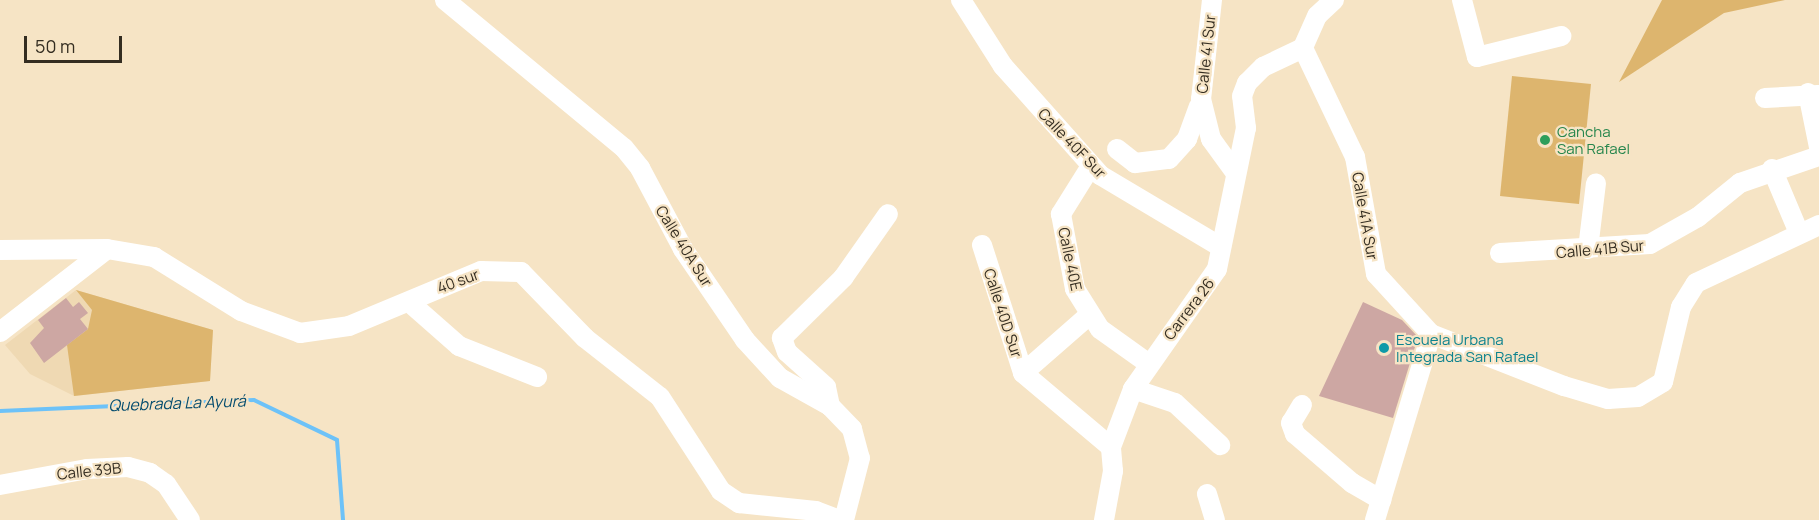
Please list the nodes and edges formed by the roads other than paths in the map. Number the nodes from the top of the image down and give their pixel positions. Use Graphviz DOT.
graph roads {
  1 [pos="446,0"];
  2 [pos="961,0"];
  3 [pos="1212,0"];
  4 [pos="1334,0"];
  5 [pos="1462,0"];
  6 [pos="1561,36"];
  7 [pos="1306,39"];
  8 [pos="1813,94"];
  9 [pos="1765,98"];
  10 [pos="1201,99"];
  11 [pos="1819,147"];
  12 [pos="1117,149"];
  13 [pos="1819,156"];
  14 [pos="1091,166"];
  15 [pos="1772,169"];
  16 [pos="1234,171"];
  17 [pos="1596,183"];
  18 [pos="888,214"];
  19 [pos="1819,225"];
  20 [pos="1799,233"];
  21 [pos="982,245"];
  22 [pos="1221,247"];
  23 [pos="107,249"];
  24 [pos="1588,249"];
  25 [pos="0,250"];
  26 [pos="1500,253"];
  27 [pos="409,302"];
  28 [pos="1088,316"];
  29 [pos="0,332"];
  30 [pos="1431,334"];
  31 [pos="1149,364"];
  32 [pos="1023,373"];
  33 [pos="537,377"];
  34 [pos="1133,389"];
  35 [pos="1302,405"];
  36 [pos="830,406"];
  37 [pos="1220,444"];
  38 [pos="1111,447"];
  39 [pos="0,485"];
  40 [pos="1207,494"];
  41 [pos="1382,500"];
  42 [pos="190,520"];
  43 [pos="842,520"];
  44 [pos="1104,520"];
  45 [pos="1215,520"];
  46 [pos="1375,520"];
  1 -- 36 [label="street, Calle 40A Sur"];
  2 -- 14 [label="street, Calle 40F Sur"];
  3 -- 10 [label="street, Calle 41 Sur"];
  4 -- 7 [label="street, Carrera 26"];
  5 -- 6 [label="street"];
  7 -- 16 [label="street, Carrera 26"];
  7 -- 30 [label="street, Calle 41A Sur"];
  8 -- 9 [label="street"];
  8 -- 11 [label="street"];
  10 -- 12 [label="street"];
  10 -- 16 [label="street, Calle 41 Sur"];
  13 -- 15 [label="street, Calle 41B Sur"];
  14 -- 22 [label="street, Calle 40F Sur"];
  14 -- 28 [label="street, Calle 40E"];
  15 -- 20 [label="street"];
  15 -- 24 [label="street, Calle 41B Sur"];
  16 -- 22 [label="street, Carrera 26"];
  17 -- 24 [label="street"];
  18 -- 36 [label="street"];
  19 -- 20 [label="street, Calle 41A Sur"];
  20 -- 30 [label="street, Calle 41A Sur"];
  21 -- 32 [label="street, Calle 40D Sur"];
  22 -- 31 [label="street, Carrera 26"];
  23 -- 25 [label="street, 40 sur"];
  23 -- 27 [label="street, 40 sur"];
  23 -- 29 [label="street"];
  24 -- 26 [label="street, Calle 41B Sur"];
  27 -- 33 [label="street"];
  27 -- 43 [label="street, 40 sur"];
  28 -- 31 [label="street, Calle 40E"];
  28 -- 32 [label="street"];
  30 -- 41 [label="street"];
  31 -- 34 [label="street, Carrera 26"];
  32 -- 38 [label="street, Calle 40D Sur"];
  34 -- 37 [label="street"];
  34 -- 38 [label="street, Carrera 26"];
  35 -- 41 [label="street"];
  36 -- 43 [label="street, Calle 40A Sur"];
  38 -- 44 [label="street, Carrera 26"];
  39 -- 42 [label="street, Calle 39B"];
  40 -- 45 [label="street"];
  41 -- 46 [label="street"];
}
